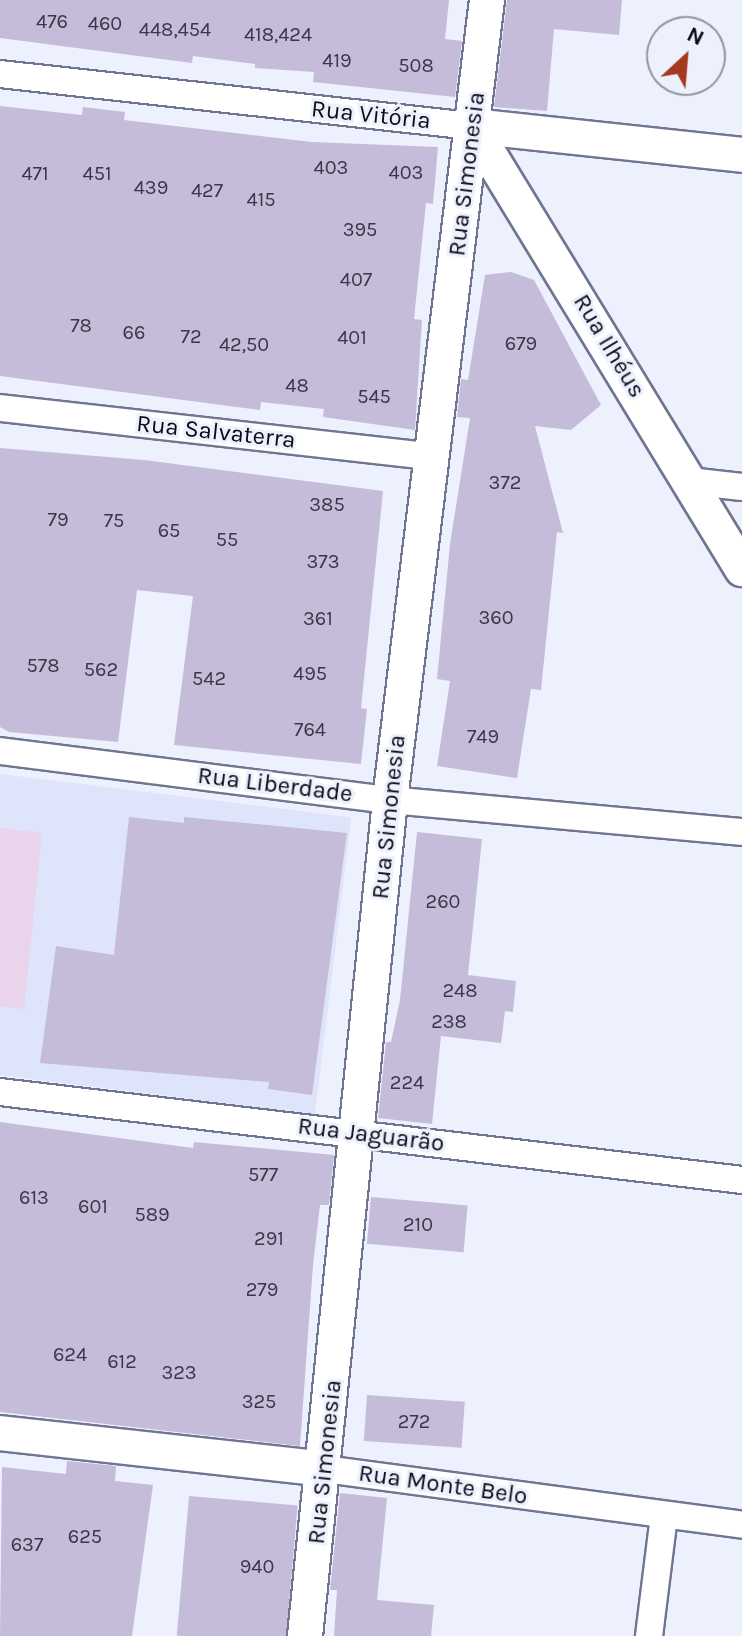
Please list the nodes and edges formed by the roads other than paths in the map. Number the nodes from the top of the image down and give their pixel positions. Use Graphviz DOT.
graph roads {
  1 [pos="487,0"];
  2 [pos="0,74"];
  3 [pos="472,126"];
  4 [pos="557,134"];
  5 [pos="742,155"];
  6 [pos="504,172"];
  7 [pos="527,209"];
  8 [pos="470,211"];
  9 [pos="0,408"];
  10 [pos="431,456"];
  11 [pos="689,481"];
  12 [pos="742,487"];
  13 [pos="742,569"];
  14 [pos="0,751"];
  15 [pos="390,800"];
  16 [pos="742,832"];
  17 [pos="0,1092"];
  18 [pos="358,1133"];
  19 [pos="742,1180"];
  20 [pos="0,1433"];
  21 [pos="325,1469"];
  22 [pos="664,1516"];
  23 [pos="742,1525"];
  24 [pos="305,1636"];
  25 [pos="649,1636"];
  1 -- 3 [label="street, Rua Simonesia"];
  2 -- 3 [label="street, Rua Vitória"];
  3 -- 4 [label="street, Rua Vitória"];
  3 -- 6 [label="street, Rua Ilhéus"];
  3 -- 8 [label="street, Rua Simonesia"];
  4 -- 5 [label="street, Rua Vitória"];
  4 -- 6 [label="street"];
  6 -- 7 [label="street, Rua Ilhéus"];
  6 -- 8 [label="street"];
  7 -- 8 [label="street"];
  7 -- 11 [label="street, Rua Ilhéus"];
  8 -- 10 [label="street, Rua Simonesia"];
  9 -- 10 [label="street, Rua Salvaterra"];
  10 -- 15 [label="street, Rua Simonesia"];
  11 -- 12 [label="street"];
  11 -- 13 [label="street, Rua Ilhéus"];
  14 -- 15 [label="street, Rua Liberdade"];
  15 -- 16 [label="street, Rua Liberdade"];
  15 -- 18 [label="street, Rua Simonesia"];
  17 -- 18 [label="street, Rua Jaguarão"];
  18 -- 19 [label="street, Rua Jaguarão"];
  18 -- 21 [label="street, Rua Simonesia"];
  20 -- 21 [label="street, Rua Monte Belo"];
  21 -- 22 [label="street, Rua Monte Belo"];
  21 -- 24 [label="street, Rua Simonesia"];
  22 -- 23 [label="street, Rua Monte Belo"];
  22 -- 25 [label="street"];
}
